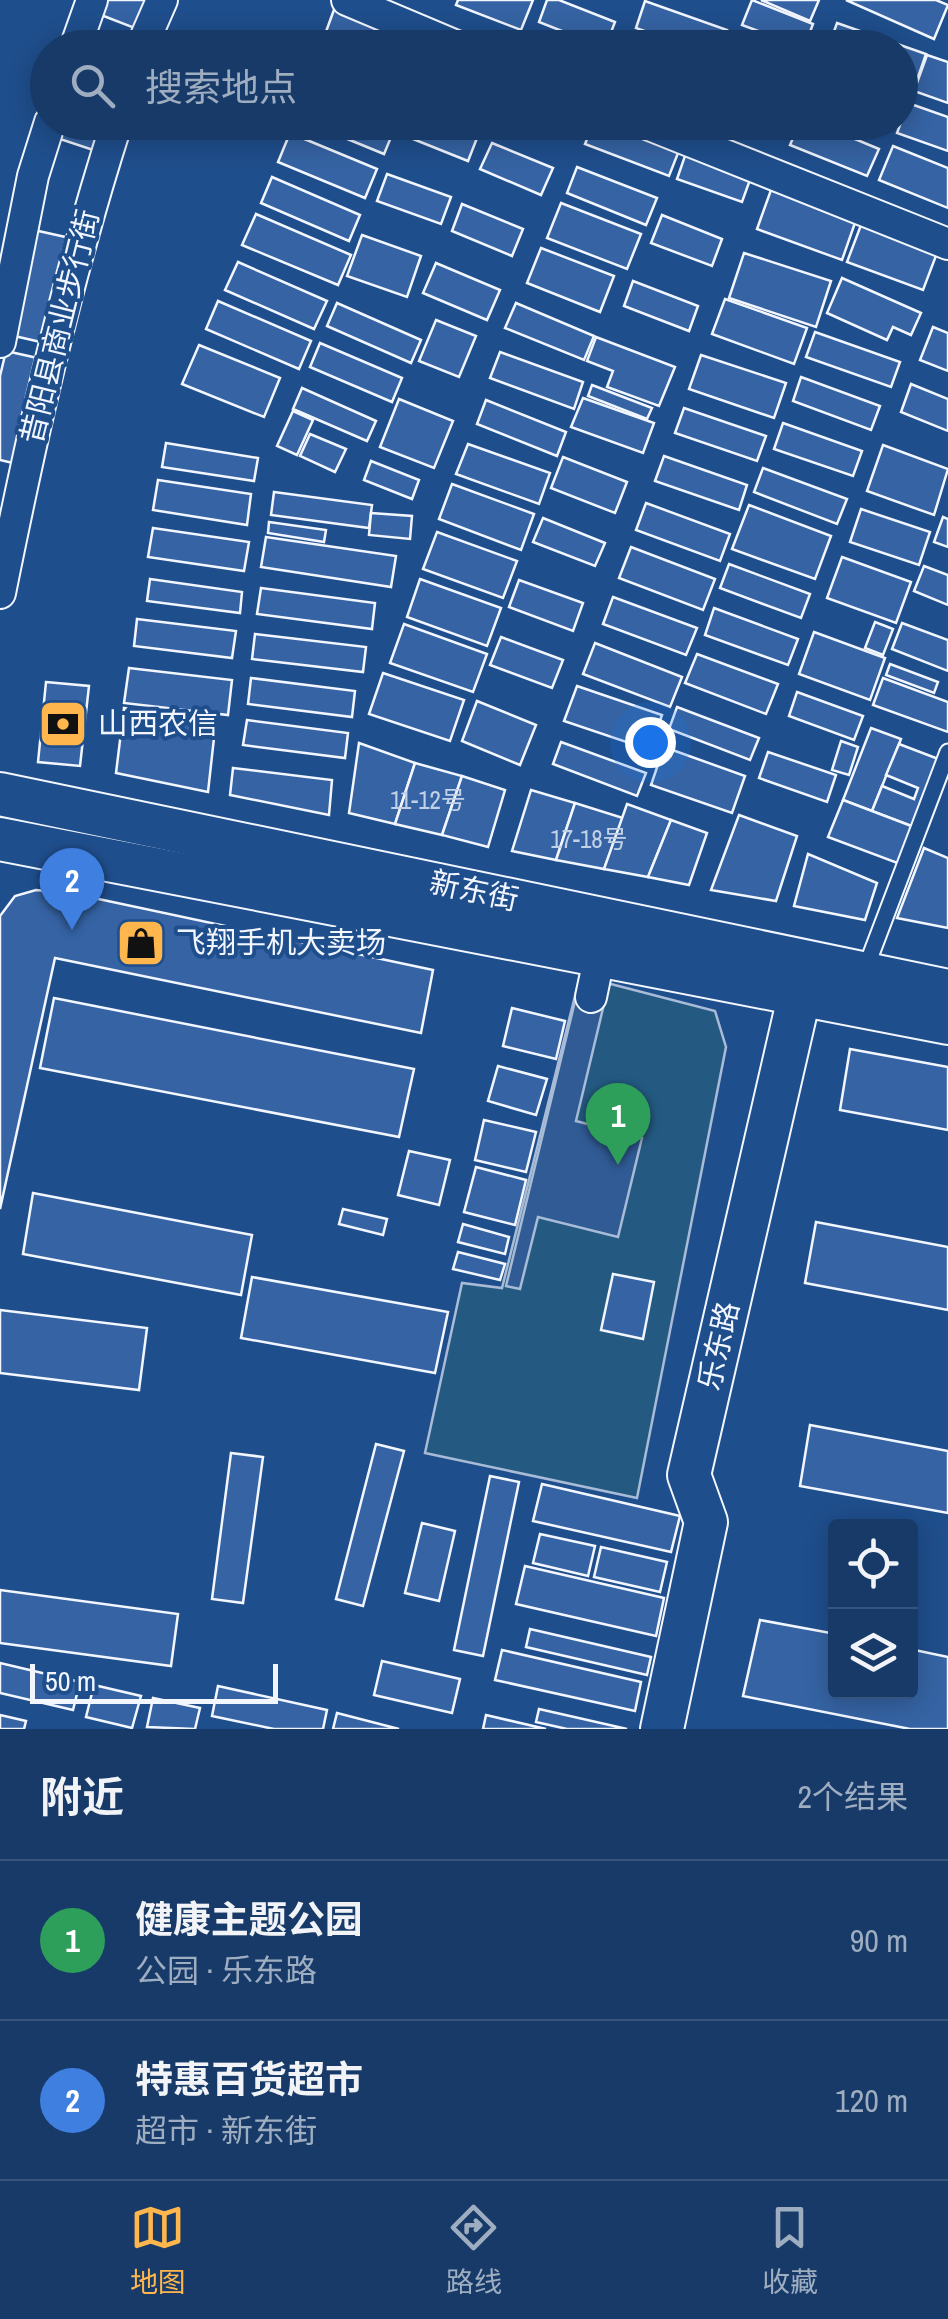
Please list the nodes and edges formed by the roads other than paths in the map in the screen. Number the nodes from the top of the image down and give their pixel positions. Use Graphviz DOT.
graph roads {
  1 [pos="92,0"];
  2 [pos="162,0"];
  3 [pos="347,0"];
  4 [pos="81,30"];
  5 [pos="149,30"];
  6 [pos="418,30"];
  7 [pos="44,140"];
  8 [pos="110,140"];
  9 [pos="687,140"];
  10 [pos="948,244"];
  11 [pos="0,342"];
  12 [pos="0,592"];
  13 [pos="948,752"];
  14 [pos="0,794"];
  15 [pos="0,839"];
  16 [pos="600,954"];
  17 [pos="864,974"];
  18 [pos="804,978"];
  19 [pos="948,991"];
  20 [pos="591,996"];
  21 [pos="948,1023"];
  22 [pos="662,1729"];
  1 -- 4 [label="street"];
  2 -- 5 [label="street"];
  3 -- 6 [label="street"];
  7 -- 11 [label="street, 昔阳县商业步行街"];
  8 -- 12 [label="street, 昔阳县商业步行街"];
  9 -- 10 [label="street"];
  13 -- 17 [label="lane"];
  14 -- 18 [label="main road, 新东街"];
  15 -- 16 [label="main road, 新东街"];
  16 -- 18 [label="main road, 新东街"];
  16 -- 20 [label="street"];
  17 -- 18 [label="main road, 新东街"];
  17 -- 19 [label="main road, 新东街"];
  18 -- 21 [label="main road, 新东街"];
  18 -- 22 [label="main road, 乐东路"];
}
